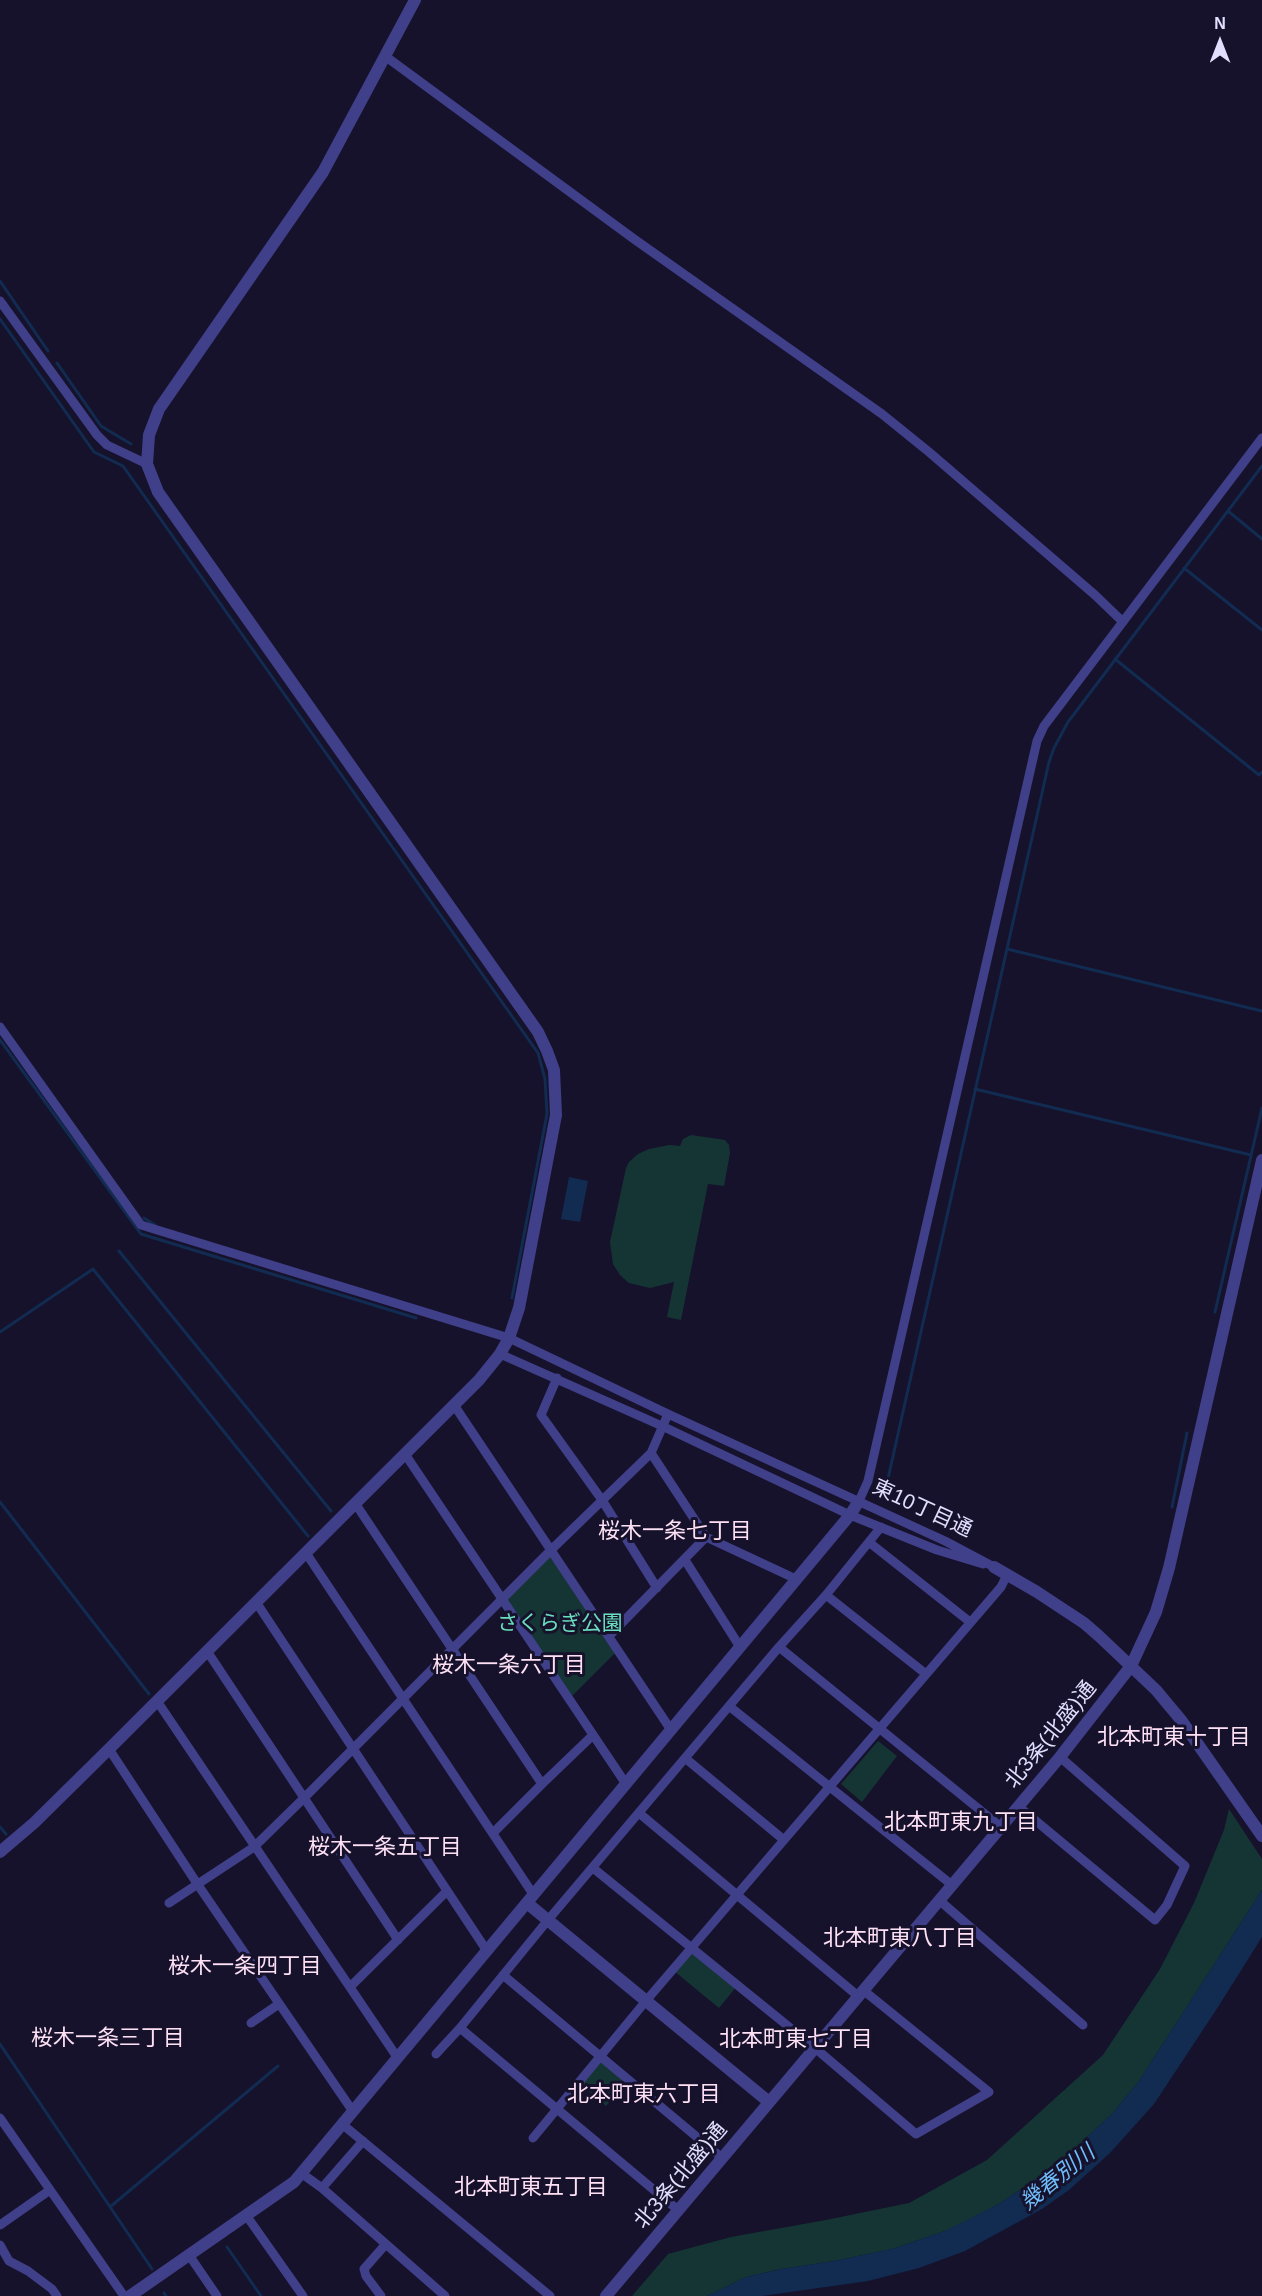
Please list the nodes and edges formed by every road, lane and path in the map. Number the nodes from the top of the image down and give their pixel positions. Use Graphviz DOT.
graph roads {
  1 [pos="415,0"];
  2 [pos="385,56"];
  3 [pos="0,301"];
  4 [pos="1262,438"];
  5 [pos="147,464"];
  6 [pos="1123,622"];
  7 [pos="0,1027"];
  8 [pos="1262,1160"];
  9 [pos="508,1338"];
  10 [pos="500,1354"];
  11 [pos="557,1378"];
  12 [pos="454,1405"];
  13 [pos="668,1414"];
  14 [pos="662,1426"];
  15 [pos="651,1453"];
  16 [pos="405,1454"];
  17 [pos="602,1500"];
  18 [pos="859,1501"];
  19 [pos="355,1503"];
  20 [pos="850,1515"];
  21 [pos="881,1527"];
  22 [pos="706,1537"];
  23 [pos="870,1543"];
  24 [pos="551,1550"];
  25 [pos="306,1552"];
  26 [pos="685,1560"];
  27 [pos="994,1567"];
  28 [pos="1007,1575"];
  29 [pos="796,1579"];
  30 [pos="657,1588"];
  31 [pos="826,1595"];
  32 [pos="502,1599"];
  33 [pos="256,1602"];
  34 [pos="970,1622"];
  35 [pos="609,1636"];
  36 [pos="740,1647"];
  37 [pos="779,1647"];
  38 [pos="453,1650"];
  39 [pos="207,1651"];
  40 [pos="1131,1666"];
  41 [pos="926,1674"];
  42 [pos="404,1698"];
  43 [pos="157,1701"];
  44 [pos="729,1706"];
  45 [pos="879,1729"];
  46 [pos="671,1730"];
  47 [pos="593,1736"];
  48 [pos="354,1747"];
  49 [pos="109,1749"];
  50 [pos="1060,1756"];
  51 [pos="685,1758"];
  52 [pos="542,1784"];
  53 [pos="626,1784"];
  54 [pos="829,1787"];
  55 [pos="304,1798"];
  56 [pos="1018,1806"];
  57 [pos="639,1813"];
  58 [pos="1001,1827"];
  59 [pos="493,1833"];
  60 [pos="1262,1836"];
  61 [pos="784,1840"];
  62 [pos="254,1846"];
  63 [pos="0,1852"];
  64 [pos="593,1868"];
  65 [pos="198,1885"];
  66 [pos="952,1885"];
  67 [pos="447,1891"];
  68 [pos="737,1895"];
  69 [pos="530,1899"];
  70 [pos="939,1900"];
  71 [pos="169,1903"];
  72 [pos="548,1920"];
  73 [pos="398,1940"];
  74 [pos="692,1948"];
  75 [pos="487,1951"];
  76 [pos="503,1975"];
  77 [pos="350,1987"];
  78 [pos="861,1993"];
  79 [pos="645,2002"];
  80 [pos="279,2004"];
  81 [pos="250,2023"];
  82 [pos="1083,2025"];
  83 [pos="460,2028"];
  84 [pos="815,2048"];
  85 [pos="436,2054"];
  86 [pos="601,2056"];
  87 [pos="398,2057"];
  88 [pos="769,2102"];
  89 [pos="352,2110"];
  90 [pos="557,2110"];
  91 [pos="0,2118"];
  92 [pos="342,2124"];
  93 [pos="533,2138"];
  94 [pos="363,2141"];
  95 [pos="722,2158"];
  96 [pos="301,2173"];
  97 [pos="322,2188"];
  98 [pos="50,2190"];
  99 [pos="678,2210"];
  100 [pos="246,2215"];
  101 [pos="0,2225"];
  102 [pos="0,2245"];
  103 [pos="385,2245"];
  104 [pos="189,2255"];
  105 [pos="57,2296"];
  106 [pos="124,2296"];
  107 [pos="130,2296"];
  108 [pos="217,2296"];
  109 [pos="303,2296"];
  110 [pos="381,2296"];
  111 [pos="445,2296"];
  112 [pos="550,2296"];
  113 [pos="606,2296"];
  1 -- 2 [label="street"];
  2 -- 5 [label="street"];
  2 -- 6 [label="street"];
  3 -- 5 [label="street"];
  4 -- 6 [label="street"];
  5 -- 9 [label="street"];
  6 -- 18 [label="street"];
  7 -- 9 [label="street, 東10丁目通"];
  8 -- 40 [label="street, 北3条(北盛)通"];
  9 -- 10 [label="street"];
  9 -- 13 [label="street, 東10丁目通"];
  10 -- 11 [label="street"];
  10 -- 12 [label="street"];
  11 -- 14 [label="street"];
  11 -- 17 [label="street"];
  12 -- 16 [label="street"];
  12 -- 24 [label="street"];
  13 -- 14 [label="street"];
  13 -- 18 [label="street, 東10丁目通"];
  14 -- 15 [label="street"];
  14 -- 20 [label="street"];
  15 -- 17 [label="street"];
  15 -- 22 [label="street"];
  16 -- 19 [label="street"];
  16 -- 32 [label="street"];
  17 -- 24 [label="street"];
  17 -- 30 [label="street"];
  18 -- 20 [label="street"];
  18 -- 27 [label="street, 東10丁目通"];
  19 -- 25 [label="street"];
  19 -- 38 [label="street"];
  20 -- 21 [label="street"];
  20 -- 29 [label="street"];
  21 -- 23 [label="street"];
  21 -- 27 [label="street"];
  22 -- 26 [label="street"];
  22 -- 29 [label="street"];
  23 -- 31 [label="street"];
  23 -- 34 [label="street"];
  24 -- 32 [label="street"];
  24 -- 35 [label="street"];
  25 -- 33 [label="street"];
  25 -- 42 [label="street"];
  26 -- 30 [label="street"];
  26 -- 36 [label="street"];
  27 -- 28 [label="street, 東10丁目通"];
  28 -- 34 [label="street"];
  28 -- 40 [label="street, 東10丁目通"];
  29 -- 36 [label="street"];
  30 -- 35 [label="street"];
  31 -- 37 [label="street"];
  31 -- 41 [label="street"];
  32 -- 38 [label="street"];
  32 -- 47 [label="street"];
  33 -- 39 [label="street"];
  33 -- 48 [label="street"];
  34 -- 41 [label="street"];
  35 -- 46 [label="street"];
  36 -- 46 [label="street"];
  37 -- 44 [label="street"];
  37 -- 45 [label="street"];
  38 -- 42 [label="street"];
  38 -- 52 [label="street"];
  39 -- 43 [label="street"];
  39 -- 55 [label="street"];
  40 -- 50 [label="street, 北3条(北盛)通"];
  40 -- 60 [label="street, 東10丁目通"];
  41 -- 45 [label="street"];
  42 -- 48 [label="street"];
  42 -- 59 [label="street"];
  43 -- 49 [label="street"];
  43 -- 62 [label="street"];
  44 -- 51 [label="street"];
  44 -- 54 [label="street"];
  45 -- 54 [label="street"];
  45 -- 58 [label="street"];
  46 -- 53 [label="street"];
  47 -- 52 [label="street"];
  47 -- 53 [label="street"];
  48 -- 55 [label="street"];
  48 -- 67 [label="street"];
  49 -- 63 [label="street"];
  49 -- 65 [label="street"];
  50 -- 56 [label="street, 北3条(北盛)通"];
  50 -- 56 [label="street"];
  51 -- 57 [label="street"];
  51 -- 61 [label="street"];
  52 -- 59 [label="street"];
  53 -- 69 [label="street"];
  54 -- 61 [label="street"];
  54 -- 66 [label="street"];
  55 -- 62 [label="street"];
  55 -- 73 [label="street"];
  56 -- 58 [label="street, 北3条(北盛)通"];
  57 -- 64 [label="street"];
  57 -- 68 [label="street"];
  58 -- 66 [label="street, 北3条(北盛)通"];
  59 -- 69 [label="street"];
  61 -- 68 [label="street"];
  62 -- 65 [label="street"];
  62 -- 77 [label="street"];
  64 -- 72 [label="street"];
  64 -- 74 [label="street"];
  65 -- 71 [label="street"];
  65 -- 80 [label="street"];
  66 -- 70 [label="street, 北3条(北盛)通"];
  67 -- 73 [label="street"];
  67 -- 75 [label="street"];
  68 -- 74 [label="street"];
  68 -- 78 [label="street"];
  69 -- 72 [label="street"];
  69 -- 75 [label="street"];
  70 -- 78 [label="street, 北3条(北盛)通"];
  70 -- 82 [label="street"];
  72 -- 76 [label="street"];
  72 -- 79 [label="street"];
  73 -- 77 [label="street"];
  74 -- 79 [label="street"];
  74 -- 84 [label="street"];
  75 -- 87 [label="street"];
  76 -- 83 [label="street"];
  76 -- 86 [label="street"];
  77 -- 87 [label="street"];
  78 -- 84 [label="street, 北3条(北盛)通"];
  78 -- 84 [label="street"];
  79 -- 86 [label="street"];
  79 -- 88 [label="street"];
  80 -- 81 [label="street"];
  80 -- 89 [label="street"];
  83 -- 85 [label="street"];
  83 -- 90 [label="street"];
  84 -- 88 [label="street, 北3条(北盛)通"];
  86 -- 90 [label="street"];
  86 -- 95 [label="street"];
  87 -- 89 [label="street"];
  88 -- 95 [label="street, 北3条(北盛)通"];
  89 -- 92 [label="street"];
  90 -- 93 [label="street"];
  90 -- 99 [label="street"];
  91 -- 98 [label="street"];
  92 -- 94 [label="street"];
  92 -- 96 [label="street"];
  94 -- 97 [label="street"];
  94 -- 112 [label="street"];
  95 -- 99 [label="street, 北3条(北盛)通"];
  96 -- 97 [label="street"];
  96 -- 100 [label="street"];
  97 -- 103 [label="street"];
  98 -- 101 [label="street"];
  98 -- 106 [label="street"];
  99 -- 113 [label="street, 北3条(北盛)通"];
  100 -- 104 [label="street"];
  100 -- 109 [label="street"];
  102 -- 105 [label="street"];
  103 -- 110 [label="street"];
  103 -- 111 [label="street"];
  104 -- 107 [label="street"];
  104 -- 108 [label="street"];
}
